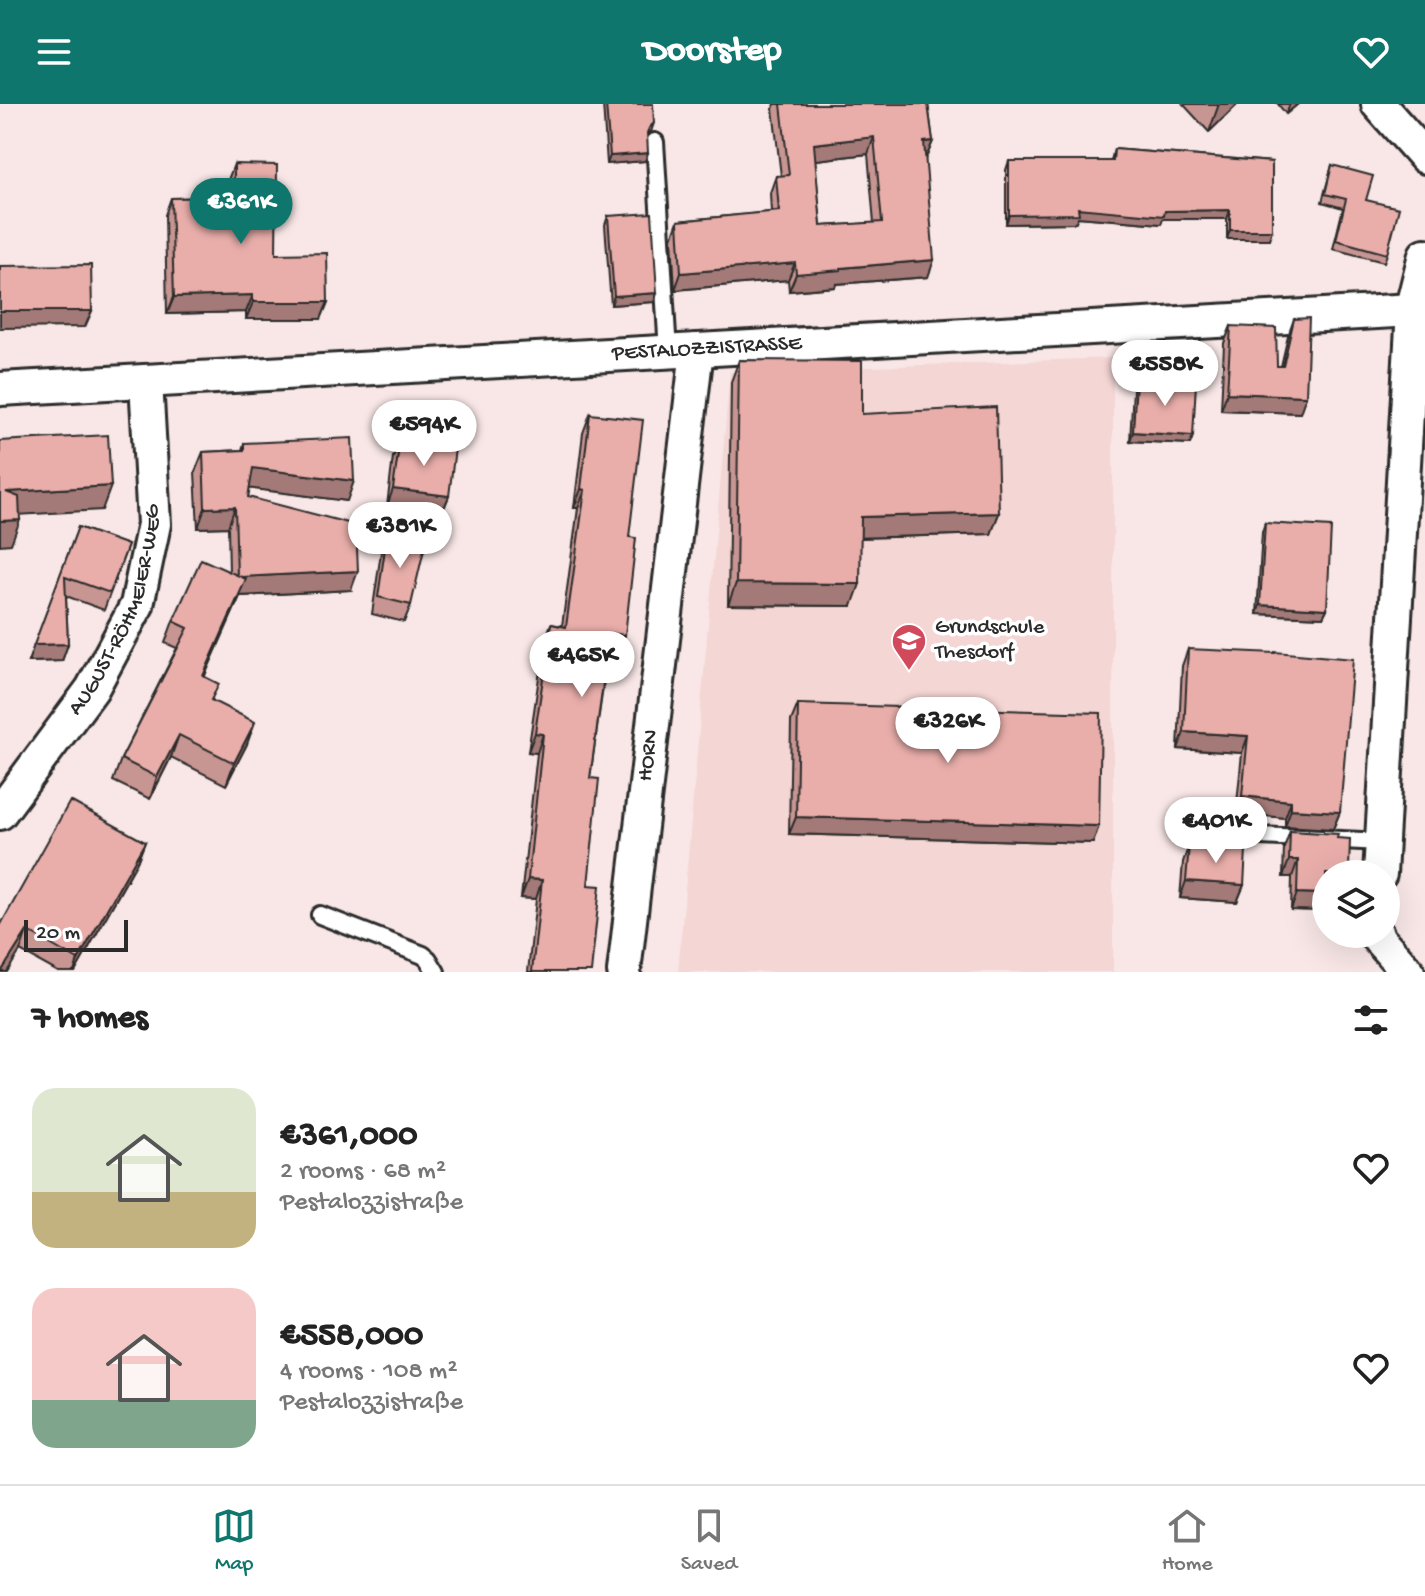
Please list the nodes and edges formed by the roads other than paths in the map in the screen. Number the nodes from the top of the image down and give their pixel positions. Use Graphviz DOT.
graph roads {
  1 [pos="1378,104"];
  2 [pos="655,142"];
  3 [pos="1425,157"];
  4 [pos="1425,255"];
  5 [pos="1419,310"];
  6 [pos="682,351"];
  7 [pos="146,381"];
  8 [pos="0,389"];
  9 [pos="0,813"];
  10 [pos="1218,834"];
  11 [pos="1382,842"];
  12 [pos="1381,860"];
  13 [pos="320,915"];
  14 [pos="1387,948"];
  15 [pos="436,972"];
  16 [pos="624,972"];
  17 [pos="1408,972"];
  1 -- 3 [label="street"];
  2 -- 6 [label="lane"];
  4 -- 5 [label="street"];
  5 -- 6 [label="street, PESTALOZZISTRASSE"];
  5 -- 11 [label="street"];
  6 -- 7 [label="street, PESTALOZZISTRASSE"];
  6 -- 16 [label="street, HORN"];
  7 -- 8 [label="street, PESTALOZZISTRASSE"];
  7 -- 9 [label="street, AUGUST-RÖHMEIER-WEG"];
  10 -- 11 [label="lane"];
  11 -- 12 [label="street"];
  13 -- 15 [label="lane"];
  14 -- 17 [label="street"];
}
